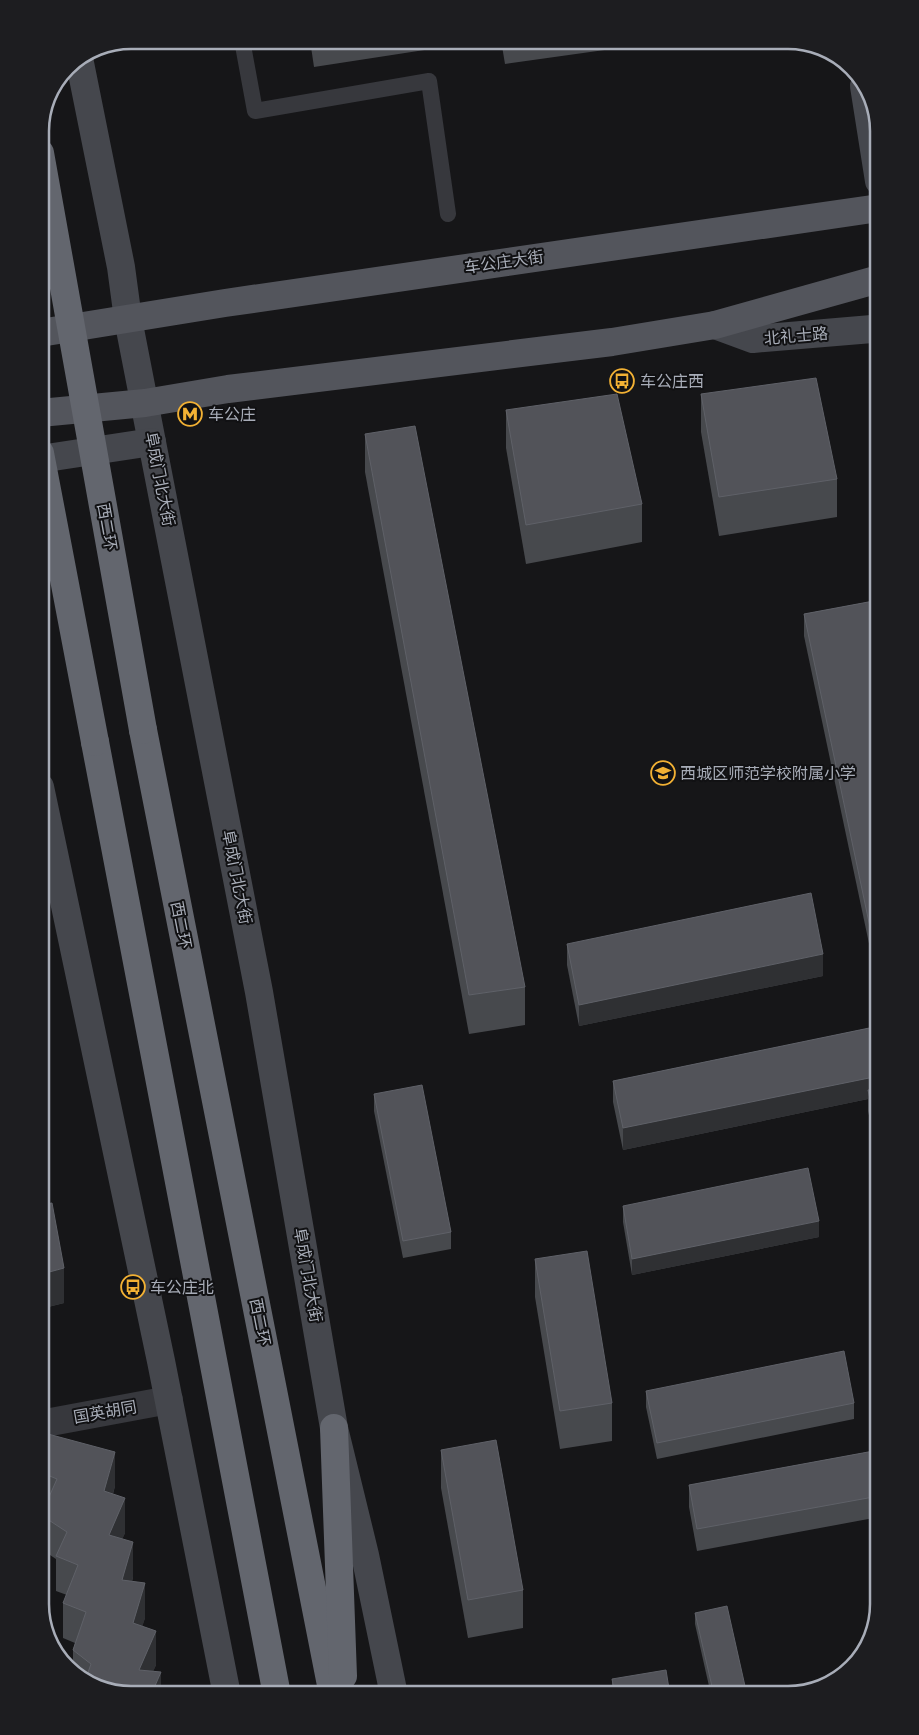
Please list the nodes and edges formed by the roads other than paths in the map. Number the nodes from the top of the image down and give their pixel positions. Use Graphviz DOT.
graph roads {
  1 [pos="244,49"];
  2 [pos="81,66"];
  3 [pos="49,203"];
  4 [pos="870,209"];
  5 [pos="448,214"];
  6 [pos="870,282"];
  7 [pos="128,319"];
  8 [pos="714,325"];
  9 [pos="870,329"];
  10 [pos="49,332"];
  11 [pos="145,403"];
  12 [pos="49,412"];
  13 [pos="152,442"];
  14 [pos="49,459"];
  15 [pos="49,500"];
  16 [pos="49,830"];
  17 [pos="169,1400"];
  18 [pos="49,1422"];
  19 [pos="334,1428"];
  20 [pos="225,1686"];
  21 [pos="275,1686"];
  22 [pos="332,1686"];
  23 [pos="344,1686"];
  24 [pos="392,1686"];
  1 -- 5 [label="lane"];
  2 -- 7 [label="street, 阜成门北大街"];
  3 -- 22 [label="highway, 西二环, bridge"];
  4 -- 7 [label="main road, 车公庄大街"];
  6 -- 8 [label="main road"];
  7 -- 10 [label="main road, 车公庄大街"];
  7 -- 11 [label="street, 阜成门北大街"];
  8 -- 9 [label="street, 北礼士路"];
  8 -- 11 [label="main road"];
  11 -- 12 [label="main road"];
  11 -- 13 [label="street, 阜成门北大街"];
  13 -- 14 [label="street"];
  13 -- 19 [label="street, 阜成门北大街"];
  15 -- 21 [label="highway, bridge"];
  16 -- 17 [label="street"];
  17 -- 18 [label="street, 国英胡同"];
  17 -- 20 [label="street"];
  19 -- 23 [label="highway"];
  19 -- 24 [label="street, 阜成门北大街"];
}
